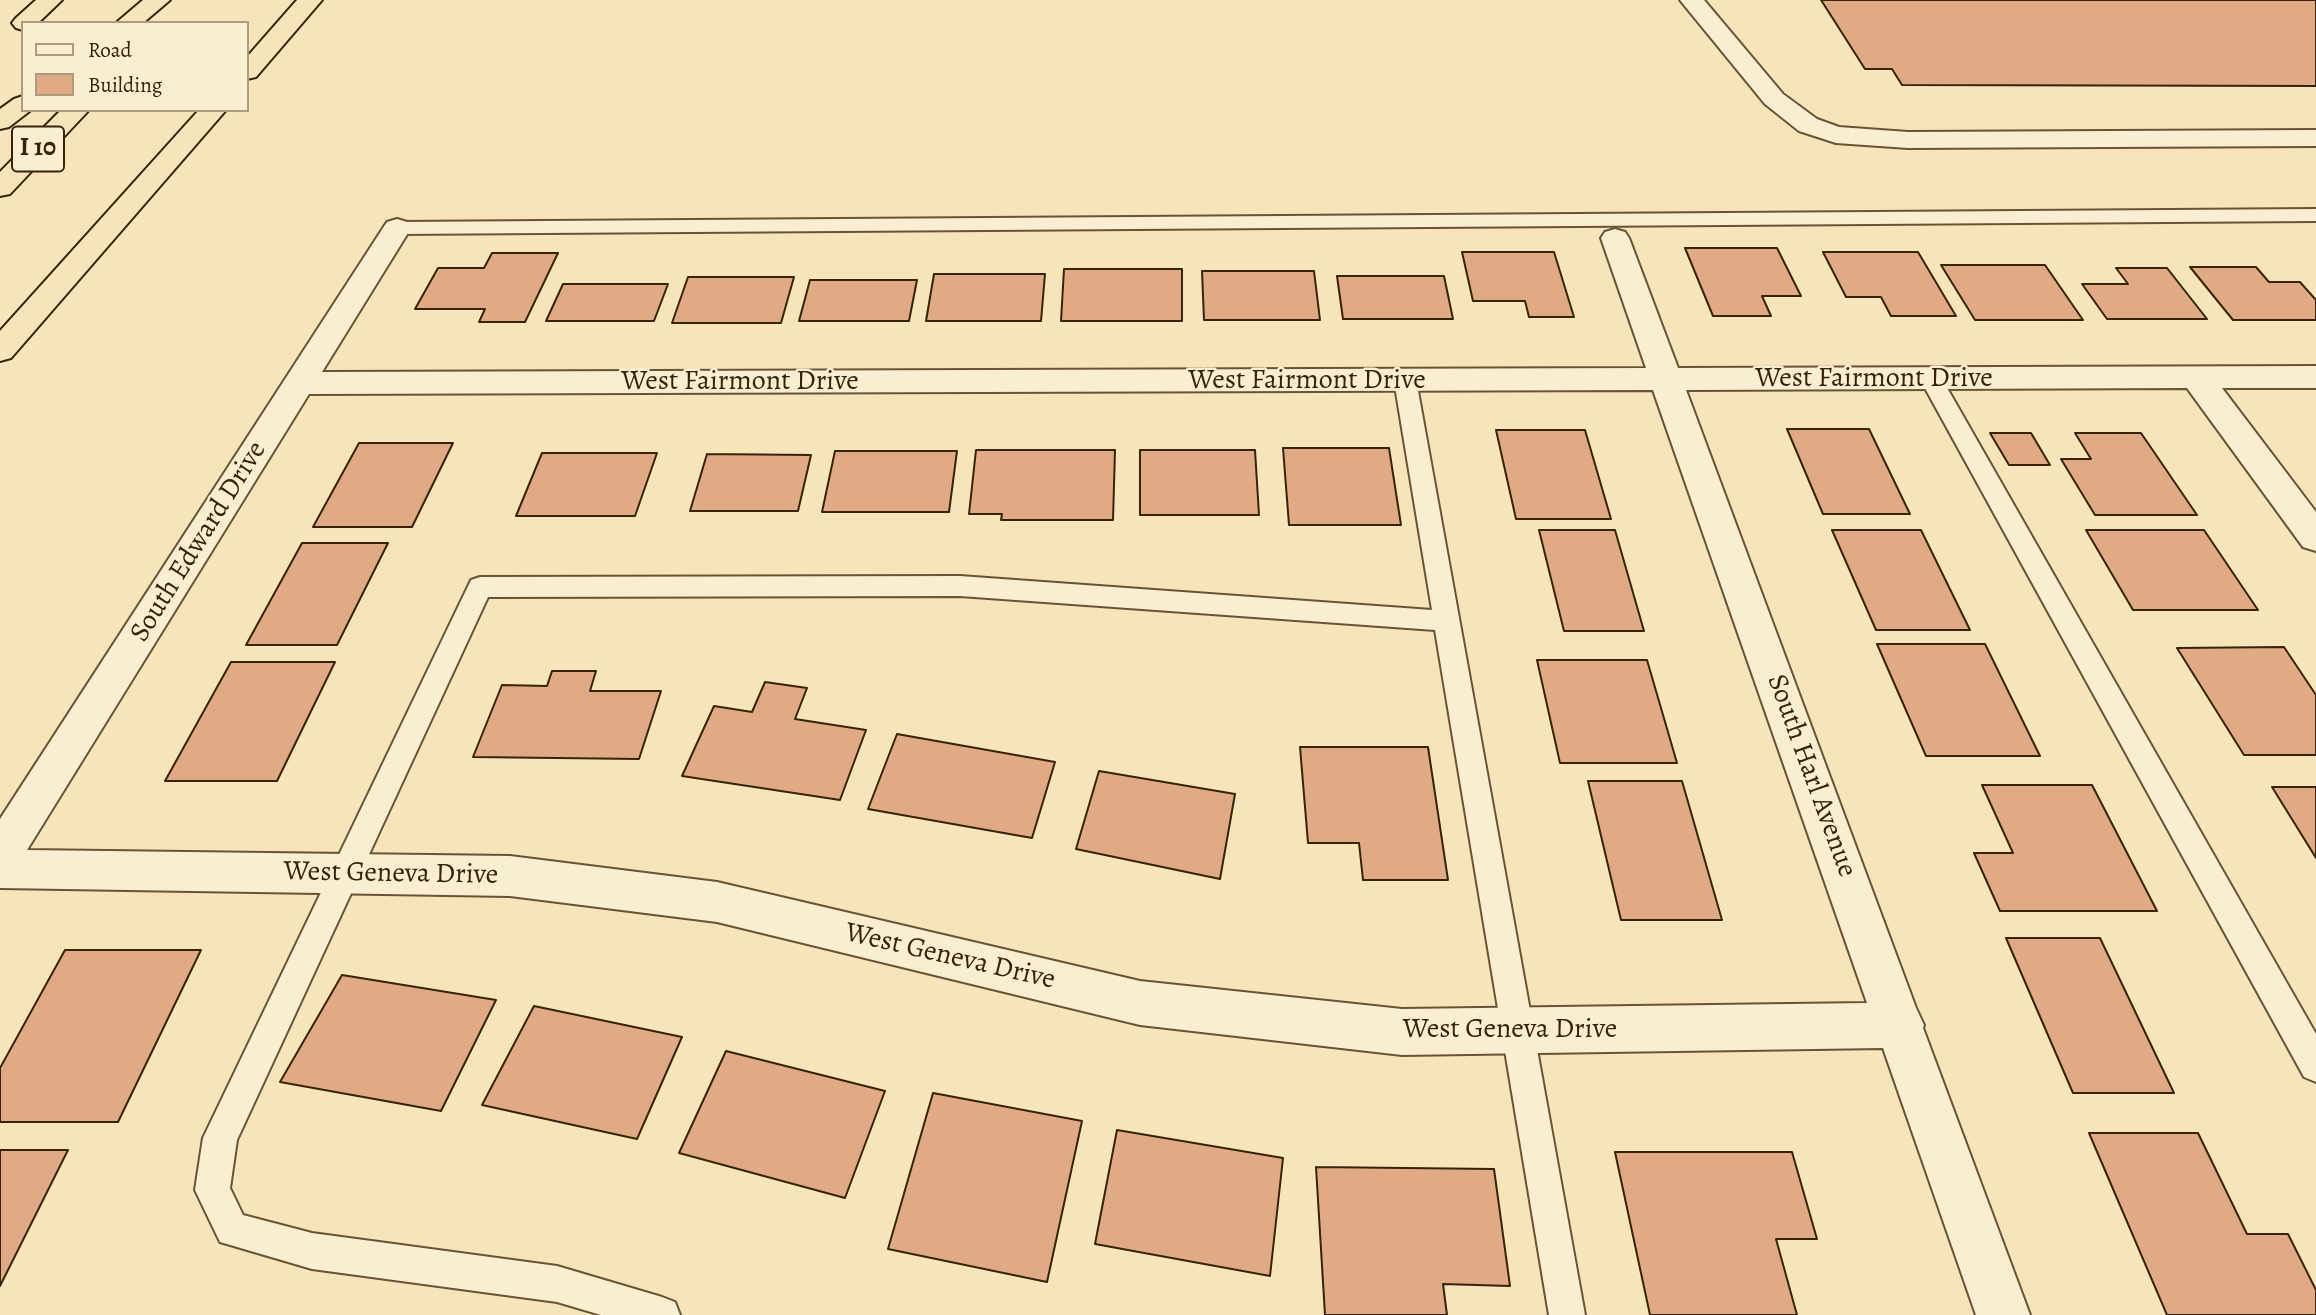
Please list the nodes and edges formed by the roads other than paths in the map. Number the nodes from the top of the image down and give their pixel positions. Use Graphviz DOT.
graph roads {
  1 [pos="50,0"];
  2 [pos="158,0"];
  3 [pos="184,0"];
  4 [pos="310,0"];
  5 [pos="1692,0"];
  6 [pos="26,21"];
  7 [pos="131,21"];
  8 [pos="163,21"];
  9 [pos="248,71"];
  10 [pos="21,105"];
  11 [pos="74,112"];
  12 [pos="211,112"];
  13 [pos="0,121"];
  14 [pos="2316,138"];
  15 [pos="0,188"];
  16 [pos="2316,215"];
  17 [pos="397,228"];
  18 [pos="1615,238"];
  19 [pos="0,351"];
  20 [pos="2316,377"];
  21 [pos="2197,378"];
  22 [pos="1666,379"];
  23 [pos="1931,379"];
  24 [pos="1405,380"];
  25 [pos="299,383"];
  26 [pos="2316,538"];
  27 [pos="1446,621"];
  28 [pos="0,856"];
  29 [pos="0,869"];
  30 [pos="343,873"];
  31 [pos="1900,1025"];
  32 [pos="1517,1031"];
  33 [pos="2316,1066"];
  34 [pos="662,1315"];
  35 [pos="1567,1315"];
  36 [pos="2003,1315"];
  1 -- 6 [label="highway"];
  2 -- 7 [label="highway"];
  3 -- 8 [label="highway"];
  4 -- 9 [label="highway"];
  5 -- 14 [label="street"];
  10 -- 13 [label="highway"];
  11 -- 15 [label="highway, I 10"];
  12 -- 19 [label="highway"];
  16 -- 17 [label="lane"];
  17 -- 25 [label="street, South Edward Drive"];
  18 -- 22 [label="street, South Harl Avenue"];
  20 -- 21 [label="street, West Fairmont Drive"];
  21 -- 23 [label="street, West Fairmont Drive"];
  21 -- 26 [label="street"];
  22 -- 23 [label="street, West Fairmont Drive"];
  22 -- 24 [label="street, West Fairmont Drive"];
  22 -- 31 [label="street, South Harl Avenue"];
  23 -- 33 [label="lane"];
  24 -- 25 [label="street, West Fairmont Drive"];
  24 -- 27 [label="lane"];
  25 -- 28 [label="street, South Edward Drive"];
  27 -- 30 [label="lane"];
  27 -- 32 [label="lane"];
  29 -- 30 [label="street, West Geneva Drive"];
  30 -- 32 [label="street, West Geneva Drive"];
  30 -- 34 [label="lane"];
  31 -- 32 [label="street, West Geneva Drive"];
  31 -- 36 [label="street, South Harl Avenue"];
  32 -- 35 [label="lane"];
}
